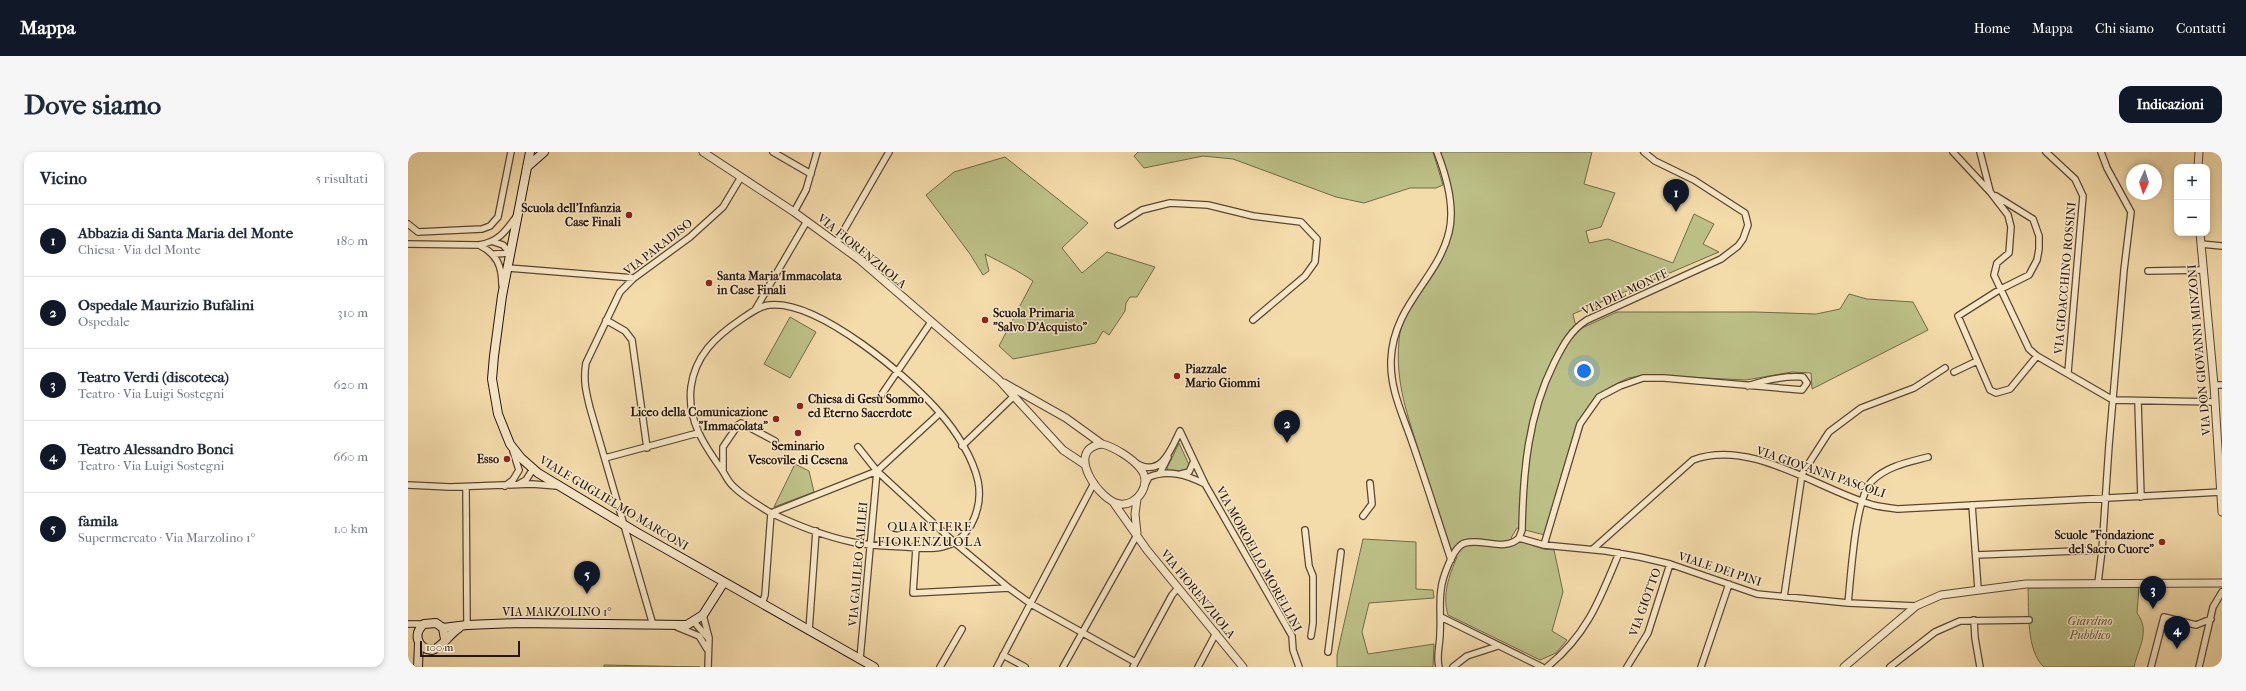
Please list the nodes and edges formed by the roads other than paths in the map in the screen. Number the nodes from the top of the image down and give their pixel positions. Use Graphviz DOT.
graph roads {
  1 [pos="511,152"];
  2 [pos="530,152"];
  3 [pos="544,152"];
  4 [pos="703,152"];
  5 [pos="773,152"];
  6 [pos="818,152"];
  7 [pos="889,152"];
  8 [pos="1438,152"];
  9 [pos="1644,152"];
  10 [pos="1953,152"];
  11 [pos="1980,152"];
  12 [pos="2046,152"];
  13 [pos="2102,152"];
  14 [pos="2199,152"];
  15 [pos="2198,164"];
  16 [pos="526,168"];
  17 [pos="811,174"];
  18 [pos="741,177"];
  19 [pos="1991,193"];
  20 [pos="794,212"];
  21 [pos="518,214"];
  22 [pos="807,221"];
  23 [pos="408,224"];
  24 [pos="1118,225"];
  25 [pos="2200,236"];
  26 [pos="494,242"];
  27 [pos="837,242"];
  28 [pos="408,244"];
  29 [pos="2201,244"];
  30 [pos="479,245"];
  31 [pos="2222,246"];
  32 [pos="510,252"];
  33 [pos="494,254"];
  34 [pos="508,268"];
  35 [pos="2203,270"];
  36 [pos="2148,271"];
  37 [pos="634,278"];
  38 [pos="2000,290"];
  39 [pos="502,296"];
  40 [pos="755,310"];
  41 [pos="606,320"];
  42 [pos="1253,320"];
  43 [pos="931,322"];
  44 [pos="2037,356"];
  45 [pos="1976,361"];
  46 [pos="1945,368"];
  47 [pos="1954,372"];
  48 [pos="2068,372"];
  49 [pos="897,373"];
  50 [pos="999,380"];
  51 [pos="2214,385"];
  52 [pos="2222,385"];
  53 [pos="1748,386"];
  54 [pos="1014,396"];
  55 [pos="878,400"];
  56 [pos="2113,400"];
  57 [pos="2138,402"];
  58 [pos="2215,402"];
  59 [pos="940,413"];
  60 [pos="698,433"];
  61 [pos="776,441"];
  62 [pos="1102,444"];
  63 [pos="511,445"];
  64 [pos="962,446"];
  65 [pos="858,447"];
  66 [pos="647,448"];
  67 [pos="1169,454"];
  68 [pos="1928,457"];
  69 [pos="605,458"];
  70 [pos="1133,462"];
  71 [pos="1193,462"];
  72 [pos="1084,464"];
  73 [pos="533,470"];
  74 [pos="877,471"];
  75 [pos="723,472"];
  76 [pos="1160,473"];
  77 [pos="1181,474"];
  78 [pos="1802,474"];
  79 [pos="1094,483"];
  80 [pos="1370,483"];
  81 [pos="1205,484"];
  82 [pos="408,485"];
  83 [pos="519,485"];
  84 [pos="1144,485"];
  85 [pos="502,486"];
  86 [pos="559,486"];
  87 [pos="466,487"];
  88 [pos="2221,492"];
  89 [pos="2141,497"];
  90 [pos="1136,499"];
  91 [pos="1861,500"];
  92 [pos="2105,500"];
  93 [pos="1113,502"];
  94 [pos="1972,505"];
  95 [pos="771,512"];
  96 [pos="2222,512"];
  97 [pos="1363,516"];
  98 [pos="624,525"];
  99 [pos="1305,530"];
  100 [pos="816,531"];
  101 [pos="1137,535"];
  102 [pos="1519,538"];
  103 [pos="955,543"];
  104 [pos="870,544"];
  105 [pos="1544,546"];
  106 [pos="916,548"];
  107 [pos="1593,549"];
  108 [pos="2102,550"];
  109 [pos="1341,552"];
  110 [pos="1619,553"];
  111 [pos="1976,555"];
  112 [pos="1451,560"];
  113 [pos="1670,564"];
  114 [pos="724,582"];
  115 [pos="2098,582"];
  116 [pos="2222,582"];
  117 [pos="1729,584"];
  118 [pos="1009,588"];
  119 [pos="1178,588"];
  120 [pos="1978,589"];
  121 [pos="2222,592"];
  122 [pos="1784,597"];
  123 [pos="1848,603"];
  124 [pos="762,604"];
  125 [pos="1031,604"];
  126 [pos="1916,606"];
  127 [pos="2215,607"];
  128 [pos="2222,607"];
  129 [pos="705,612"];
  130 [pos="1441,617"];
  131 [pos="2211,619"];
  132 [pos="1974,620"];
  133 [pos="2029,620"];
  134 [pos="694,622"];
  135 [pos="424,624"];
  136 [pos="408,625"];
  137 [pos="465,625"];
  138 [pos="653,625"];
  139 [pos="672,626"];
  140 [pos="443,628"];
  141 [pos="962,629"];
  142 [pos="809,631"];
  143 [pos="418,632"];
  144 [pos="1082,633"];
  145 [pos="1216,633"];
  146 [pos="1311,636"];
  147 [pos="445,638"];
  148 [pos="709,638"];
  149 [pos="419,643"];
  150 [pos="1498,646"];
  151 [pos="432,650"];
  152 [pos="708,652"];
  153 [pos="1328,652"];
  154 [pos="1003,655"];
  155 [pos="860,660"];
  156 [pos="1134,664"];
  157 [pos="418,667"];
  158 [pos="708,667"];
  159 [pos="874,667"];
  160 [pos="940,667"];
  161 [pos="997,667"];
  162 [pos="1025,667"];
  163 [pos="1064,667"];
  164 [pos="1198,667"];
  165 [pos="1242,667"];
  166 [pos="1299,667"];
  167 [pos="1440,667"];
  168 [pos="1453,667"];
  169 [pos="1542,667"];
  170 [pos="1547,667"];
  171 [pos="1627,667"];
  172 [pos="1701,667"];
  173 [pos="1844,667"];
  174 [pos="1890,667"];
  175 [pos="1980,667"];
  176 [pos="2151,667"];
  177 [pos="2199,667"];
  1 -- 23 [label="street"];
  2 -- 16 [label="main road, VIALE GUGLIELMO MARCONI"];
  3 -- 16 [label="main road"];
  4 -- 18 [label="street, VIA FIORENZUOLA"];
  5 -- 17 [label="street"];
  6 -- 17 [label="street"];
  7 -- 27 [label="street"];
  8 -- 112 [label="street"];
  9 -- 102 [label="street, VIA DEL MONTE"];
  10 -- 19 [label="street"];
  11 -- 19 [label="street"];
  12 -- 48 [label="street, VIA GIOACCHINO ROSSINI"];
  13 -- 56 [label="street"];
  14 -- 15 [label="street"];
  16 -- 21 [label="main road, VIALE GUGLIELMO MARCONI"];
  17 -- 20 [label="street"];
  18 -- 20 [label="street, VIA FIORENZUOLA"];
  18 -- 37 [label="street, VIA PARADISO"];
  19 -- 38 [label="street"];
  19 -- 38 [label="street"];
  20 -- 22 [label="street, VIA FIORENZUOLA"];
  21 -- 26 [label="street"];
  21 -- 32 [label="main road, VIALE GUGLIELMO MARCONI"];
  22 -- 27 [label="street, VIA FIORENZUOLA"];
  22 -- 40 [label="street"];
  24 -- 42 [label="street"];
  25 -- 29 [label="street, VIA DON GIOVANNI MINZONI"];
  26 -- 30 [label="street"];
  26 -- 32 [label="street"];
  27 -- 43 [label="street, VIA FIORENZUOLA"];
  28 -- 30 [label="street"];
  29 -- 31 [label="street"];
  29 -- 35 [label="street, VIA DON GIOVANNI MINZONI"];
  30 -- 33 [label="street"];
  32 -- 33 [label="street"];
  32 -- 34 [label="main road, VIALE GUGLIELMO MARCONI"];
  33 -- 39 [label="street"];
  34 -- 37 [label="street"];
  34 -- 39 [label="main road, VIALE GUGLIELMO MARCONI"];
  35 -- 36 [label="street"];
  35 -- 51 [label="street, VIA DON GIOVANNI MINZONI"];
  37 -- 41 [label="street, VIA PARADISO"];
  38 -- 44 [label="street"];
  38 -- 45 [label="street"];
  39 -- 63 [label="main road, VIALE GUGLIELMO MARCONI"];
  40 -- 49 [label="street"];
  40 -- 60 [label="street"];
  41 -- 66 [label="street"];
  41 -- 69 [label="street, VIA PARADISO"];
  43 -- 49 [label="street"];
  43 -- 50 [label="street, VIA FIORENZUOLA"];
  44 -- 45 [label="street"];
  44 -- 48 [label="street"];
  45 -- 47 [label="street"];
  46 -- 78 [label="street"];
  48 -- 56 [label="street"];
  49 -- 55 [label="street"];
  49 -- 59 [label="street"];
  50 -- 54 [label="street, VIA FIORENZUOLA"];
  50 -- 62 [label="street, VIA FIORENZUOLA"];
  51 -- 52 [label="street"];
  51 -- 58 [label="street, VIA DON GIOVANNI MINZONI"];
  53 -- 53 [label="street"];
  53 -- 105 [label="street"];
  54 -- 64 [label="street"];
  54 -- 72 [label="street, VIA FIORENZUOLA"];
  56 -- 57 [label="street"];
  56 -- 92 [label="street"];
  57 -- 58 [label="street"];
  57 -- 89 [label="street"];
  58 -- 88 [label="street, VIA DON GIOVANNI MINZONI"];
  59 -- 64 [label="street"];
  59 -- 74 [label="street"];
  60 -- 66 [label="street"];
  60 -- 75 [label="street"];
  61 -- 75 [label="street"];
  62 -- 70 [label="street"];
  62 -- 72 [label="street"];
  63 -- 73 [label="main road, VIALE GUGLIELMO MARCONI"];
  63 -- 85 [label="street"];
  64 -- 103 [label="street"];
  65 -- 74 [label="street"];
  66 -- 69 [label="street"];
  67 -- 70 [label="street"];
  67 -- 71 [label="street, VIA MOROELLO MORELLINI"];
  67 -- 76 [label="street"];
  68 -- 91 [label="street"];
  69 -- 98 [label="street, VIA PARADISO"];
  70 -- 84 [label="street"];
  71 -- 77 [label="street"];
  71 -- 81 [label="street, VIA MOROELLO MORELLINI"];
  72 -- 79 [label="street"];
  73 -- 83 [label="street"];
  73 -- 86 [label="main road, VIALE GUGLIELMO MARCONI"];
  74 -- 95 [label="street"];
  74 -- 103 [label="street"];
  74 -- 104 [label="street, VIA GALILEO GALILEI"];
  75 -- 95 [label="street"];
  76 -- 77 [label="street, VIA MOROELLO MORELLINI"];
  76 -- 84 [label="street, VIA MOROELLO MORELLINI"];
  77 -- 81 [label="street, VIA MOROELLO MORELLINI"];
  78 -- 91 [label="street, VIA GIOVANNI PASCOLI"];
  78 -- 107 [label="street, VIA GIOVANNI PASCOLI"];
  78 -- 122 [label="street"];
  79 -- 93 [label="street"];
  79 -- 125 [label="street"];
  80 -- 97 [label="street"];
  81 -- 166 [label="street, VIA MOROELLO MORELLINI"];
  82 -- 87 [label="street"];
  83 -- 85 [label="street"];
  83 -- 86 [label="street"];
  84 -- 90 [label="street"];
  85 -- 87 [label="street"];
  86 -- 98 [label="main road, VIALE GUGLIELMO MARCONI"];
  87 -- 137 [label="street"];
  88 -- 89 [label="street, VIA GIOVANNI PASCOLI"];
  88 -- 96 [label="street, VIA DON GIOVANNI MINZONI"];
  89 -- 92 [label="street, VIA GIOVANNI PASCOLI"];
  90 -- 93 [label="street"];
  90 -- 101 [label="street"];
  91 -- 94 [label="street, VIA GIOVANNI PASCOLI"];
  91 -- 123 [label="street"];
  92 -- 94 [label="street, VIA GIOVANNI PASCOLI"];
  92 -- 108 [label="street"];
  93 -- 101 [label="street, VIA FIORENZUOLA"];
  94 -- 111 [label="street"];
  95 -- 100 [label="street"];
  95 -- 124 [label="street"];
  98 -- 114 [label="main road, VIALE GUGLIELMO MARCONI"];
  98 -- 138 [label="street"];
  99 -- 146 [label="street"];
  100 -- 104 [label="street"];
  100 -- 142 [label="street"];
  101 -- 119 [label="street, VIA FIORENZUOLA"];
  101 -- 144 [label="street"];
  102 -- 105 [label="street, VIALE DEI PINI"];
  102 -- 112 [label="street"];
  103 -- 106 [label="street"];
  103 -- 118 [label="street"];
  104 -- 106 [label="street"];
  104 -- 155 [label="street, VIA GALILEO GALILEI"];
  105 -- 107 [label="street, VIALE DEI PINI"];
  106 -- 118 [label="street"];
  107 -- 110 [label="street, VIALE DEI PINI"];
  108 -- 111 [label="street"];
  108 -- 115 [label="street"];
  109 -- 153 [label="street"];
  110 -- 113 [label="street, VIALE DEI PINI"];
  110 -- 170 [label="street"];
  111 -- 120 [label="street"];
  112 -- 130 [label="street"];
  113 -- 117 [label="street, VIALE DEI PINI"];
  113 -- 171 [label="street, VIA GIOTTO"];
  114 -- 124 [label="main road, VIALE GUGLIELMO MARCONI"];
  114 -- 129 [label="main road, VIA MARZOLINO 1°"];
  115 -- 116 [label="street"];
  115 -- 120 [label="street"];
  117 -- 122 [label="street, VIALE DEI PINI"];
  117 -- 172 [label="street"];
  118 -- 125 [label="street"];
  119 -- 145 [label="street, VIA FIORENZUOLA"];
  119 -- 156 [label="street"];
  120 -- 126 [label="street"];
  121 -- 127 [label="street"];
  122 -- 123 [label="street, VIALE DEI PINI"];
  123 -- 126 [label="street, VIALE DEI PINI"];
  124 -- 142 [label="main road, VIALE GUGLIELMO MARCONI"];
  125 -- 144 [label="street"];
  125 -- 154 [label="street"];
  126 -- 173 [label="street"];
  127 -- 128 [label="street"];
  127 -- 131 [label="street"];
  129 -- 134 [label="main road, VIA MARZOLINO 1°"];
  129 -- 148 [label="street"];
  130 -- 150 [label="street"];
  130 -- 167 [label="street"];
  131 -- 176 [label="street"];
  131 -- 177 [label="street"];
  132 -- 133 [label="street"];
  132 -- 174 [label="street"];
  132 -- 175 [label="street"];
  134 -- 139 [label="main road, VIA MARZOLINO 1°"];
  134 -- 148 [label="street"];
  135 -- 136 [label="street"];
  135 -- 140 [label="main road"];
  135 -- 143 [label="main road"];
  136 -- 143 [label="street"];
  137 -- 138 [label="main road, VIA MARZOLINO 1°"];
  137 -- 140 [label="main road, VIA MARZOLINO 1°"];
  137 -- 147 [label="main road"];
  138 -- 139 [label="main road, VIA MARZOLINO 1°"];
  139 -- 152 [label="street"];
  140 -- 147 [label="main road"];
  141 -- 160 [label="street"];
  142 -- 155 [label="main road, VIALE GUGLIELMO MARCONI"];
  143 -- 149 [label="main road"];
  144 -- 156 [label="street"];
  144 -- 163 [label="street"];
  145 -- 164 [label="street"];
  145 -- 165 [label="street, VIA FIORENZUOLA"];
  147 -- 151 [label="main road"];
  148 -- 152 [label="street"];
  149 -- 151 [label="main road"];
  149 -- 157 [label="main road"];
  150 -- 168 [label="street"];
  150 -- 169 [label="street"];
  151 -- 157 [label="main road"];
  152 -- 158 [label="street"];
  154 -- 161 [label="street"];
  154 -- 162 [label="street"];
  155 -- 159 [label="main road, VIALE GUGLIELMO MARCONI"];
}
